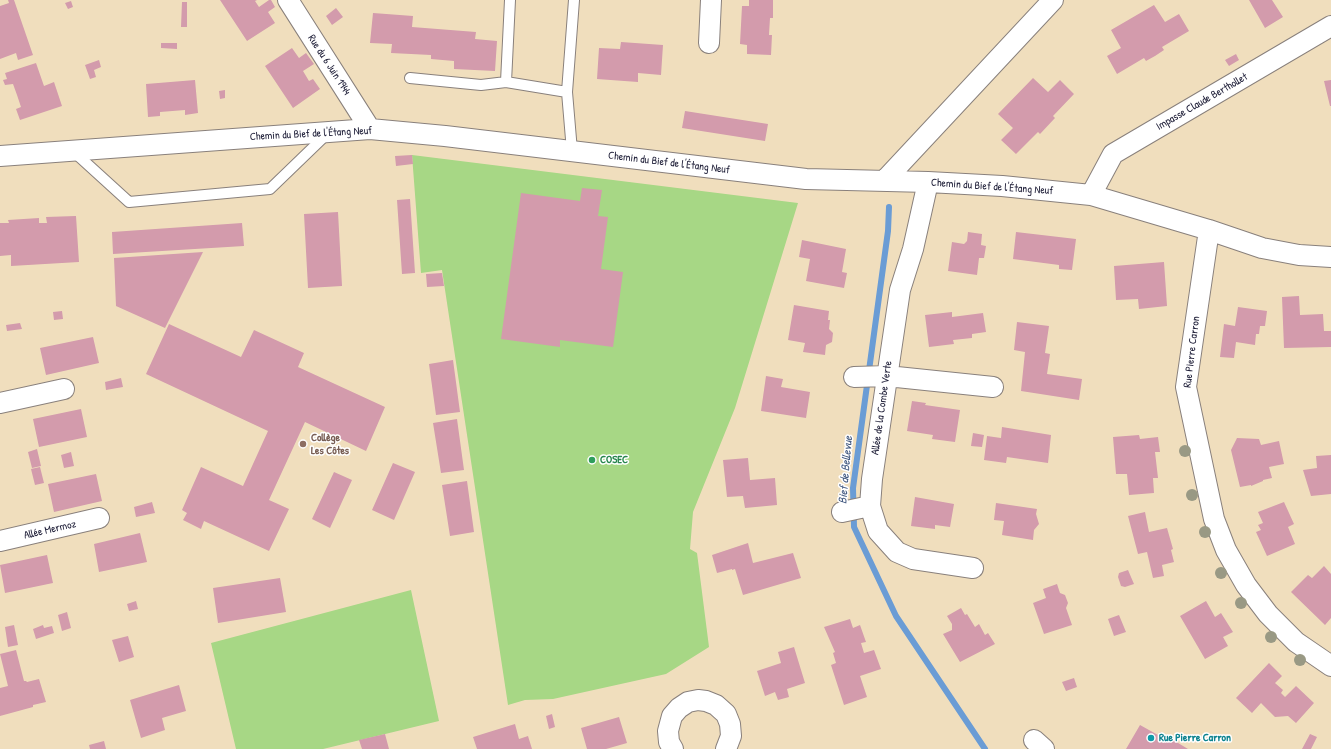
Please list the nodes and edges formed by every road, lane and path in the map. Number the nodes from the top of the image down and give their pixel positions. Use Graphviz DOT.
graph roads {
  1 [pos="288,0"];
  2 [pos="510,0"];
  3 [pos="574,0"];
  4 [pos="711,0"];
  5 [pos="1053,0"];
  6 [pos="1331,26"];
  7 [pos="709,43"];
  8 [pos="410,78"];
  9 [pos="506,82"];
  10 [pos="567,92"];
  11 [pos="370,129"];
  12 [pos="329,132"];
  13 [pos="72,150"];
  14 [pos="572,151"];
  15 [pos="0,156"];
  16 [pos="884,181"];
  17 [pos="928,182"];
  18 [pos="1090,195"];
  19 [pos="1209,230"];
  20 [pos="1331,258"];
  21 [pos="887,376"];
  22 [pos="854,377"];
  23 [pos="993,387"];
  24 [pos="64,389"];
  25 [pos="0,403"];
  26 [pos="870,506"];
  27 [pos="842,512"];
  28 [pos="99,518"];
  29 [pos="0,541"];
  30 [pos="973,568"];
  31 [pos="1331,666"];
  32 [pos="673,749"];
  33 [pos="726,749"];
  1 -- 11 [label="street, Rue du 6 Juin 1944"];
  2 -- 9 [label="lane"];
  3 -- 10 [label="lane"];
  4 -- 7 [label="street"];
  5 -- 16 [label="street"];
  6 -- 18 [label="street, Impasse Claude Berthollet"];
  8 -- 9 [label="lane"];
  9 -- 10 [label="lane"];
  10 -- 14 [label="lane"];
  11 -- 12 [label="street, Chemin du Bief de l'Étang Neuf"];
  11 -- 14 [label="street, Chemin du Bief de l'Étang Neuf"];
  12 -- 13 [label="street, Chemin du Bief de l'Étang Neuf"];
  12 -- 13 [label="lane"];
  13 -- 15 [label="street, Chemin du Bief de l'Étang Neuf"];
  14 -- 16 [label="street, Chemin du Bief de l'Étang Neuf"];
  16 -- 17 [label="street, Chemin du Bief de l'Étang Neuf"];
  17 -- 18 [label="street, Chemin du Bief de l'Étang Neuf"];
  17 -- 21 [label="street, Allée de la Combe Verte"];
  18 -- 19 [label="street, Chemin du Bief de l'Étang Neuf"];
  19 -- 20 [label="street, Chemin du Bief de l'Étang Neuf"];
  19 -- 31 [label="street, Rue Pierre Carron"];
  21 -- 22 [label="street"];
  21 -- 23 [label="street"];
  21 -- 26 [label="street, Allée de la Combe Verte"];
  24 -- 25 [label="street"];
  26 -- 27 [label="street"];
  26 -- 30 [label="street, Allée de la Combe Verte"];
  28 -- 29 [label="street, Allée Mermoz"];
  32 -- 33 [label="street"];
}
